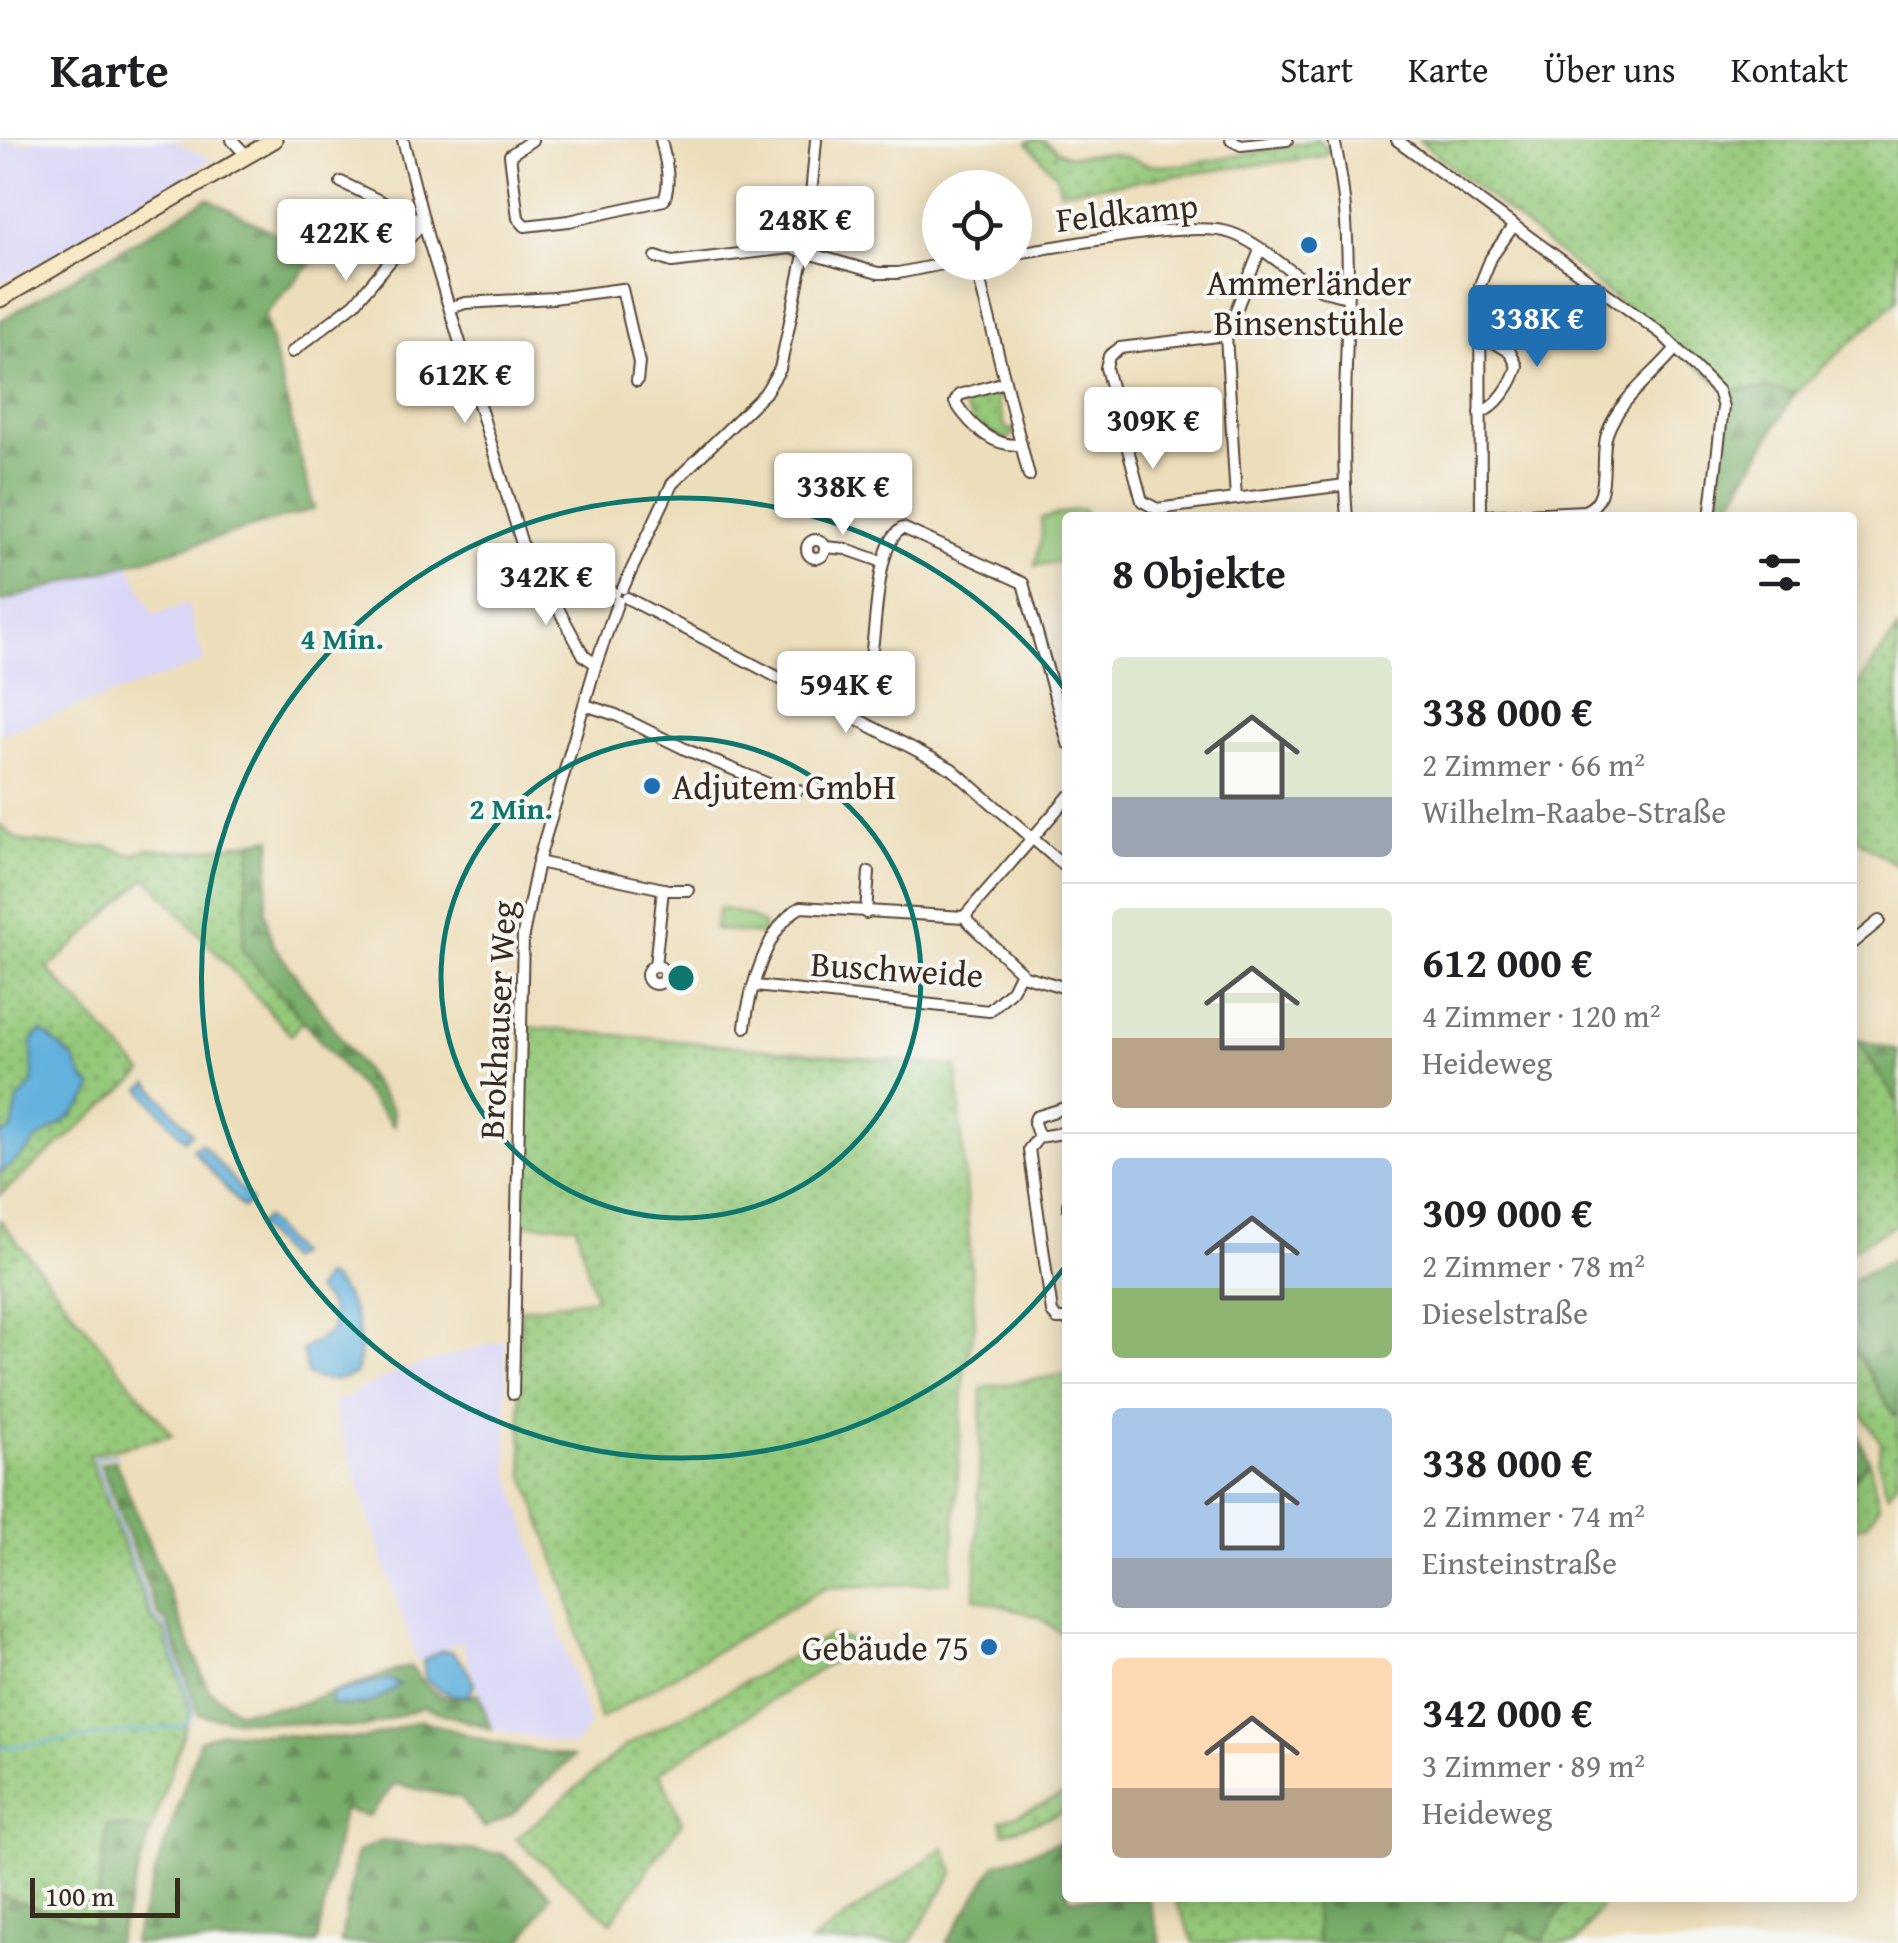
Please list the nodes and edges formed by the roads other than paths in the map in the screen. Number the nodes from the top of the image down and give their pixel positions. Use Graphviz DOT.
graph roads {
  1 [pos="232,140"];
  2 [pos="274,140"];
  3 [pos="403,140"];
  4 [pos="532,140"];
  5 [pos="661,140"];
  6 [pos="816,140"];
  7 [pos="1231,140"];
  8 [pos="1288,140"];
  9 [pos="1334,140"];
  10 [pos="1396,140"];
  11 [pos="248,156"];
  12 [pos="341,182"];
  13 [pos="423,222"];
  14 [pos="1514,226"];
  15 [pos="806,250"];
  16 [pos="1260,250"];
  17 [pos="1032,251"];
  18 [pos="656,257"];
  19 [pos="922,269"];
  20 [pos="980,280"];
  21 [pos="1346,296"];
  22 [pos="0,300"];
  23 [pos="450,308"];
  24 [pos="1479,333"];
  25 [pos="1226,335"];
  26 [pos="1676,348"];
  27 [pos="292,352"];
  28 [pos="637,381"];
  29 [pos="1005,382"];
  30 [pos="1480,413"];
  31 [pos="1021,445"];
  32 [pos="1029,476"];
  33 [pos="1345,485"];
  34 [pos="1236,499"];
  35 [pos="1347,512"];
  36 [pos="1482,512"];
  37 [pos="1584,512"];
  38 [pos="1711,512"];
  39 [pos="825,548"];
  40 [pos="883,562"];
  41 [pos="539,564"];
  42 [pos="621,595"];
  43 [pos="596,664"];
  44 [pos="584,705"];
  45 [pos="846,714"];
  46 [pos="1062,723"];
  47 [pos="798,790"];
  48 [pos="1062,803"];
  49 [pos="1031,837"];
  50 [pos="538,862"];
  51 [pos="1062,864"];
  52 [pos="868,872"];
  53 [pos="663,889"];
  54 [pos="688,890"];
  55 [pos="866,913"];
  56 [pos="966,916"];
  57 [pos="1879,921"];
  58 [pos="1857,939"];
  59 [pos="655,966"];
  60 [pos="1022,974"];
  61 [pos="755,986"];
  62 [pos="1062,987"];
  63 [pos="745,1027"];
  64 [pos="1062,1108"];
  65 [pos="1062,1133"];
  66 [pos="1039,1137"];
  67 [pos="1061,1318"];
  68 [pos="513,1394"];
  1 -- 11 [label="street"];
  2 -- 11 [label="street"];
  3 -- 13 [label="street"];
  4 -- 5 [label="street"];
  6 -- 15 [label="street, Brokhauser Weg"];
  7 -- 8 [label="street"];
  9 -- 21 [label="street"];
  10 -- 14 [label="street"];
  11 -- 22 [label="street"];
  12 -- 13 [label="street"];
  13 -- 23 [label="street"];
  13 -- 27 [label="street"];
  14 -- 24 [label="street"];
  14 -- 26 [label="street"];
  15 -- 18 [label="street"];
  15 -- 19 [label="street"];
  15 -- 42 [label="street, Brokhauser Weg"];
  16 -- 17 [label="street, Feldkamp"];
  16 -- 21 [label="street, Feldkamp"];
  16 -- 25 [label="street"];
  20 -- 29 [label="street"];
  21 -- 33 [label="street"];
  23 -- 28 [label="street"];
  23 -- 41 [label="street"];
  24 -- 30 [label="street"];
  24 -- 30 [label="street"];
  25 -- 34 [label="street"];
  25 -- 34 [label="street"];
  26 -- 37 [label="street"];
  26 -- 38 [label="street"];
  29 -- 31 [label="street"];
  29 -- 31 [label="street"];
  30 -- 36 [label="street"];
  31 -- 32 [label="street"];
  33 -- 34 [label="street"];
  33 -- 35 [label="street"];
  39 -- 40 [label="street"];
  40 -- 45 [label="street"];
  40 -- 46 [label="street"];
  41 -- 42 [label="street"];
  41 -- 43 [label="street"];
  42 -- 43 [label="street, Brokhauser Weg"];
  42 -- 45 [label="street"];
  43 -- 44 [label="street, Brokhauser Weg"];
  44 -- 47 [label="street"];
  44 -- 50 [label="street, Brokhauser Weg"];
  45 -- 49 [label="street"];
  48 -- 49 [label="street"];
  49 -- 51 [label="street"];
  49 -- 56 [label="street"];
  50 -- 53 [label="street"];
  50 -- 68 [label="street, Brokhauser Weg"];
  52 -- 55 [label="street"];
  53 -- 54 [label="street"];
  53 -- 59 [label="street"];
  55 -- 56 [label="street"];
  55 -- 61 [label="street"];
  56 -- 60 [label="street, Buschweide"];
  57 -- 58 [label="street"];
  60 -- 61 [label="street, Buschweide"];
  60 -- 62 [label="street, Buschweide"];
  61 -- 63 [label="street"];
  64 -- 66 [label="street"];
  65 -- 66 [label="street"];
  66 -- 67 [label="street"];
}
